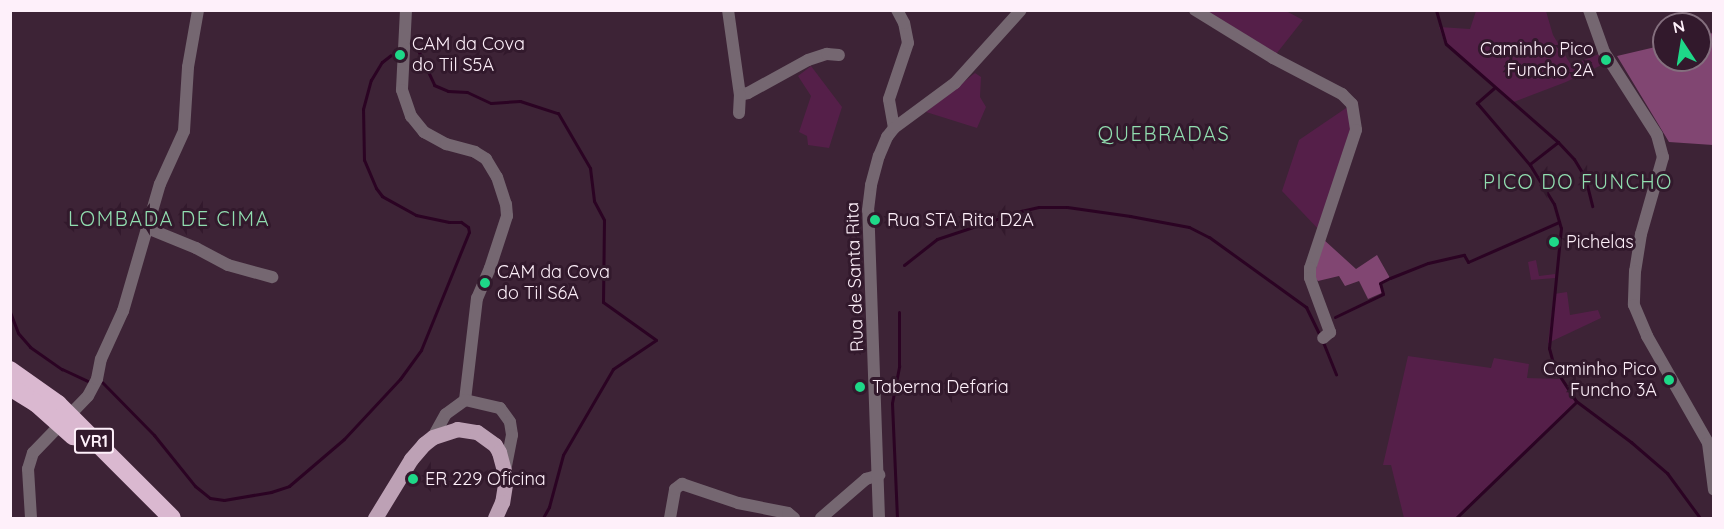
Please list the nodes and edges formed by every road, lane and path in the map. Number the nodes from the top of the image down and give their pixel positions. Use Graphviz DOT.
graph roads {
  1 [pos="198,10"];
  2 [pos="406,10"];
  3 [pos="728,10"];
  4 [pos="897,10"];
  5 [pos="1021,10"];
  6 [pos="1195,10"];
  7 [pos="1589,10"];
  8 [pos="839,55"];
  9 [pos="740,95"];
  10 [pos="739,113"];
  11 [pos="894,128"];
  12 [pos="147,228"];
  13 [pos="272,277"];
  14 [pos="1323,338"];
  15 [pos="10,370"];
  16 [pos="10,387"];
  17 [pos="465,400"];
  18 [pos="454,408"];
  19 [pos="460,429"];
  20 [pos="433,436"];
  21 [pos="505,470"];
  22 [pos="879,475"];
  23 [pos="1713,490"];
  24 [pos="31,519"];
  25 [pos="156,519"];
  26 [pos="172,519"];
  27 [pos="375,519"];
  28 [pos="495,519"];
  29 [pos="670,519"];
  30 [pos="794,519"];
  31 [pos="821,519"];
  32 [pos="879,519"];
  1 -- 12 [label="street"];
  2 -- 17 [label="street"];
  3 -- 9 [label="street"];
  4 -- 11 [label="street"];
  5 -- 11 [label="street"];
  6 -- 14 [label="street"];
  7 -- 23 [label="street"];
  8 -- 9 [label="street"];
  9 -- 10 [label="street"];
  11 -- 22 [label="street, Rua de Santa Rita"];
  12 -- 13 [label="street"];
  12 -- 24 [label="street"];
  15 -- 26 [label="highway, VR1"];
  16 -- 25 [label="highway, VR1"];
  17 -- 18 [label="street"];
  17 -- 21 [label="street"];
  18 -- 19 [label="street"];
  18 -- 20 [label="street"];
  19 -- 20 [label="main road"];
  19 -- 21 [label="main road"];
  20 -- 27 [label="main road"];
  21 -- 28 [label="main road"];
  22 -- 31 [label="street"];
  22 -- 32 [label="street, Rua de Santa Rita"];
  29 -- 30 [label="street"];
}
